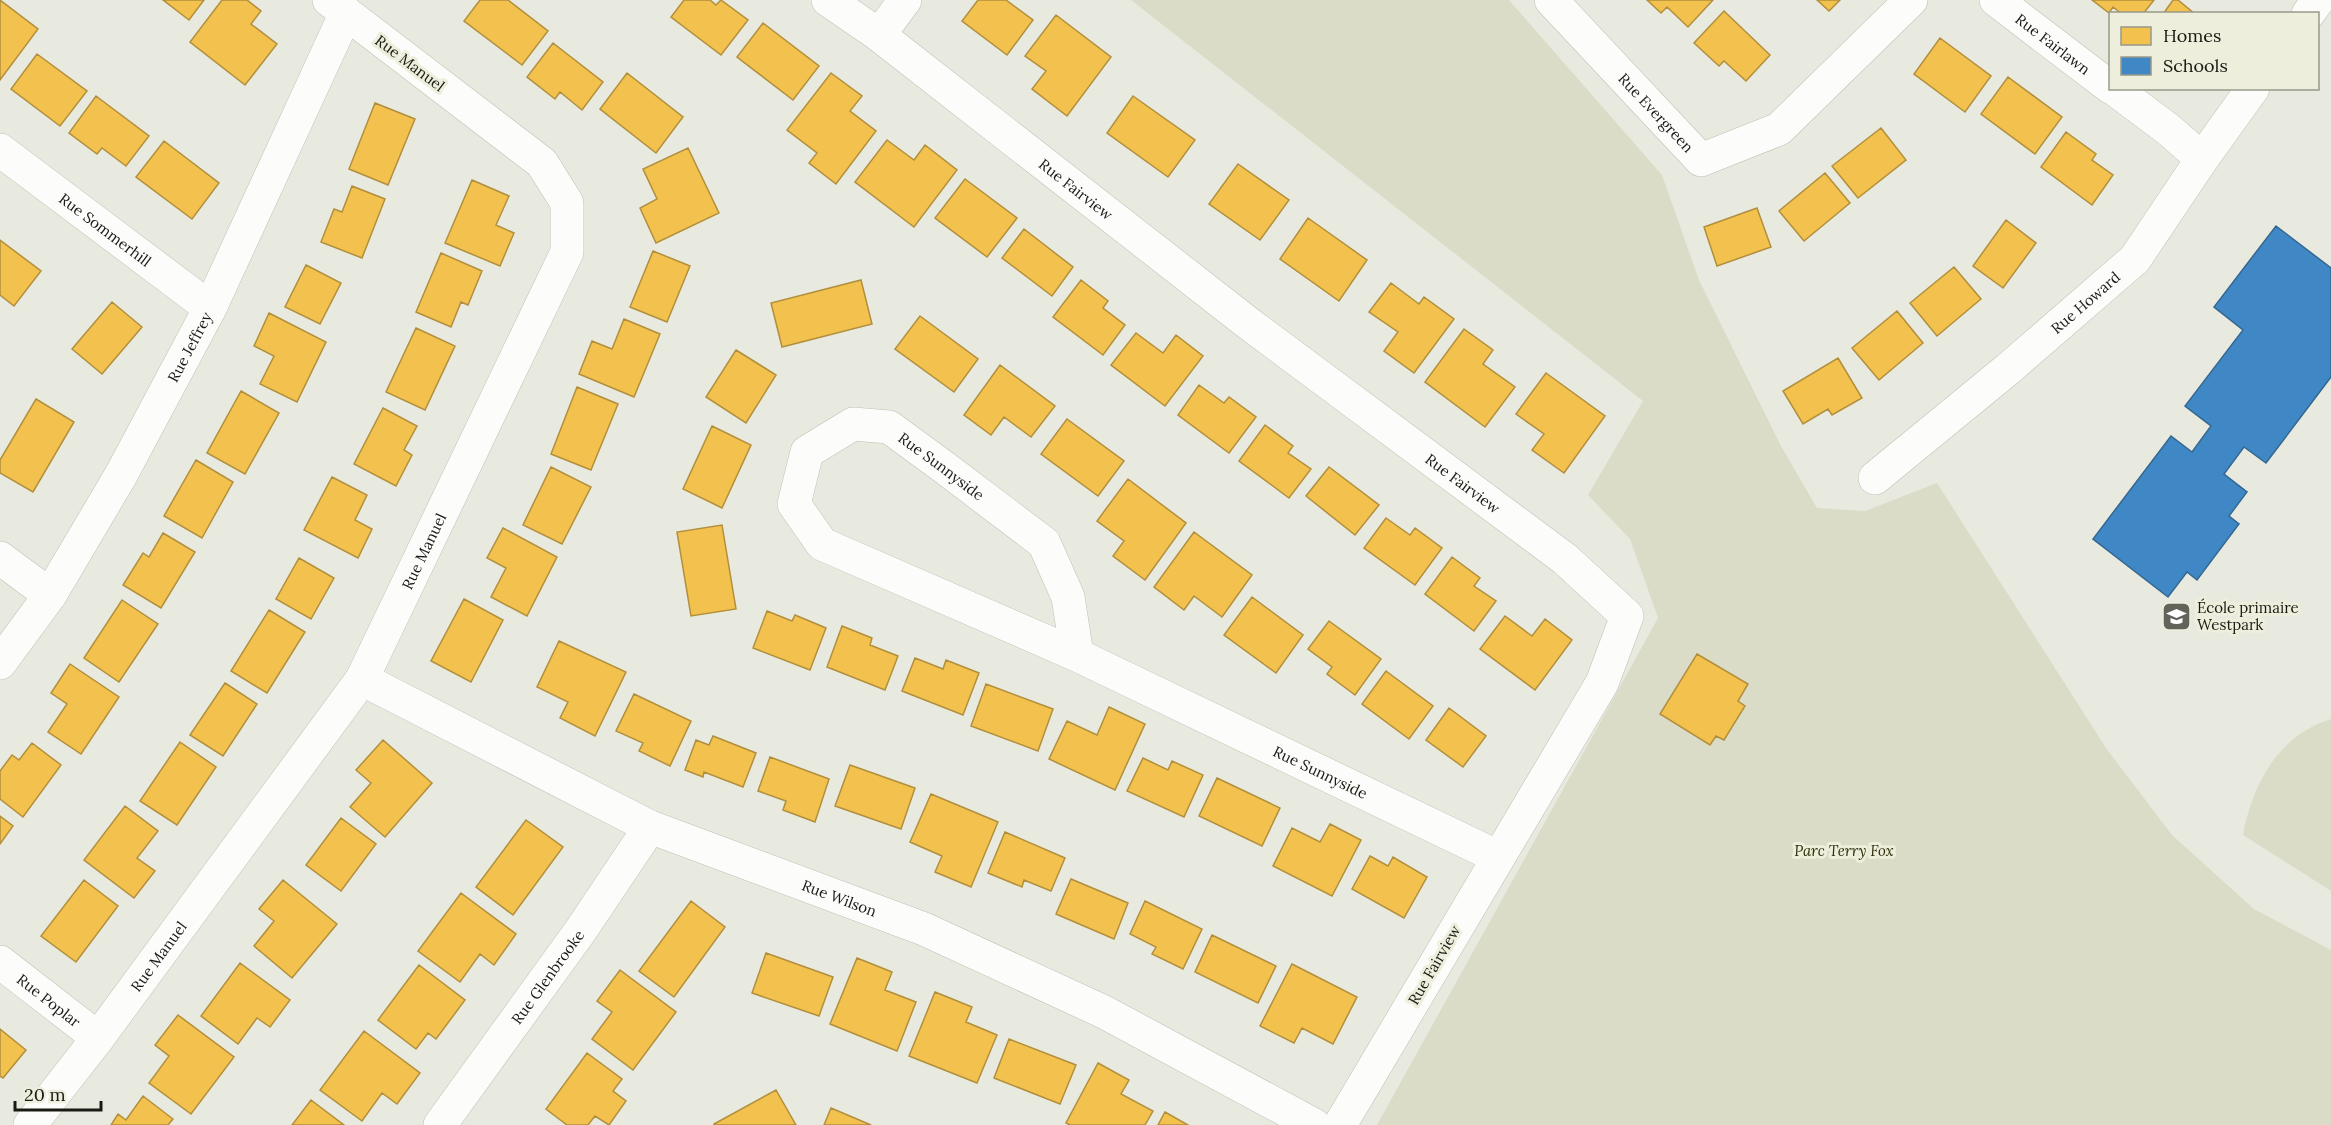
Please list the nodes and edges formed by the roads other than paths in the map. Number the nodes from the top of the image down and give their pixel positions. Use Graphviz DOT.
graph roads {
  1 [pos="828,0"];
  2 [pos="905,0"];
  3 [pos="1551,0"];
  4 [pos="1911,0"];
  5 [pos="1996,0"];
  6 [pos="337,7"];
  7 [pos="879,35"];
  8 [pos="2109,86"];
  9 [pos="2115,90"];
  10 [pos="2252,90"];
  11 [pos="0,150"];
  12 [pos="2202,159"];
  13 [pos="210,308"];
  14 [pos="1875,478"];
  15 [pos="0,558"];
  16 [pos="50,595"];
  17 [pos="1077,655"];
  18 [pos="0,663"];
  19 [pos="362,679"];
  20 [pos="650,827"];
  21 [pos="1498,857"];
  22 [pos="0,962"];
  23 [pos="98,1038"];
  24 [pos="30,1125"];
  25 [pos="440,1125"];
  26 [pos="1314,1125"];
  27 [pos="1340,1125"];
  1 -- 7 [label="street, Rue Fairview"];
  2 -- 7 [label="street"];
  3 -- 4 [label="street, Rue Evergreen"];
  5 -- 8 [label="street, Rue Fairlawn"];
  6 -- 13 [label="street, Rue Jeffrey"];
  6 -- 19 [label="street, Rue Manuel"];
  7 -- 21 [label="street, Rue Fairview"];
  9 -- 12 [label="street, Rue Fairlawn"];
  10 -- 12 [label="street, Rue Howard"];
  11 -- 13 [label="street, Rue Sommerhill"];
  12 -- 14 [label="street, Rue Howard"];
  13 -- 16 [label="street, Rue Jeffrey"];
  15 -- 16 [label="street"];
  16 -- 18 [label="street, Rue Jeffrey"];
  17 -- 17 [label="street, Rue Sunnyside"];
  17 -- 21 [label="street, Rue Sunnyside"];
  19 -- 20 [label="street, Rue Wilson"];
  19 -- 23 [label="street, Rue Manuel"];
  20 -- 25 [label="street, Rue Glenbrooke"];
  20 -- 26 [label="street, Rue Wilson"];
  21 -- 27 [label="street, Rue Fairview"];
  22 -- 23 [label="street, Rue Poplar"];
  23 -- 24 [label="street, Rue Manuel"];
}
